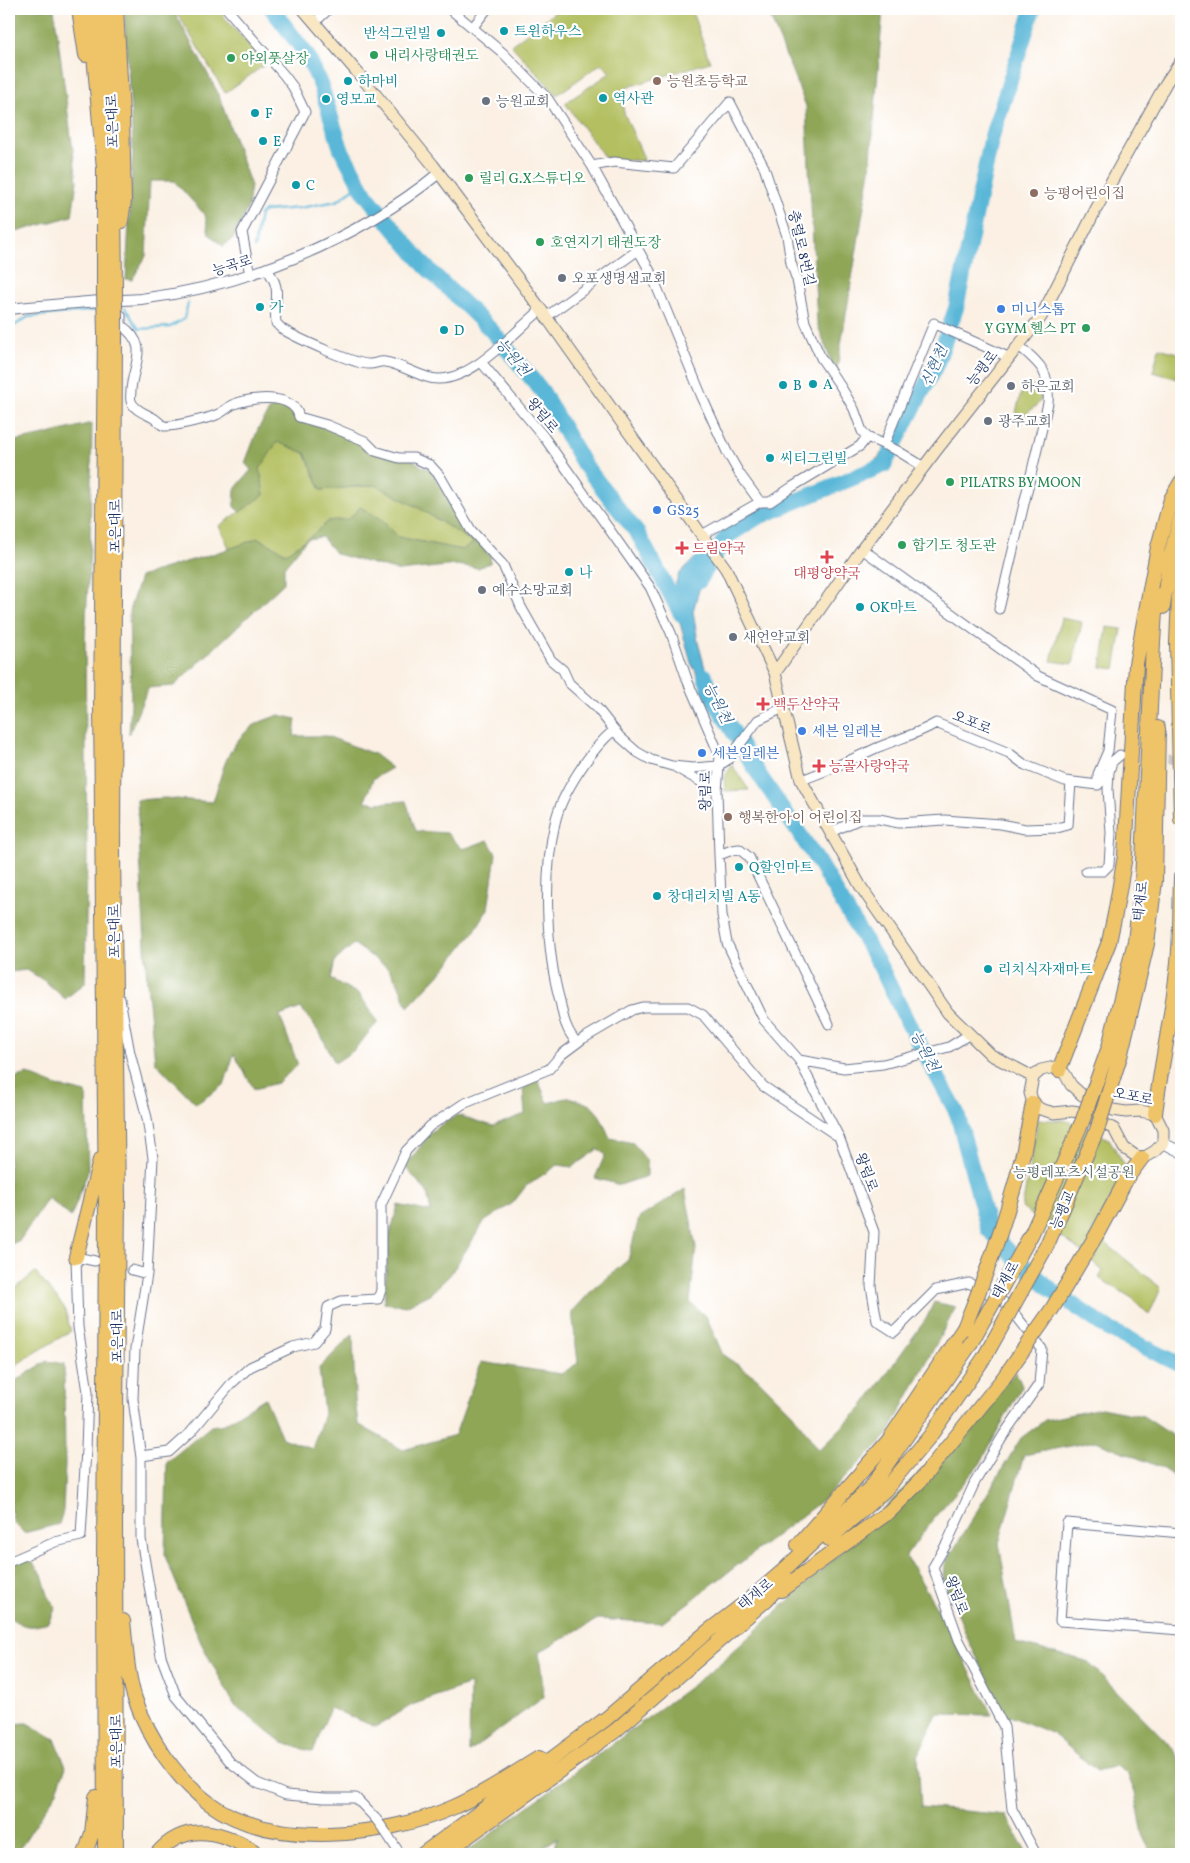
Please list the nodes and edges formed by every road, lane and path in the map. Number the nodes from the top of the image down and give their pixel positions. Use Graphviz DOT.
graph roads {
  1 [pos="78,9"];
  2 [pos="90,9"];
  3 [pos="104,9"];
  4 [pos="116,9"];
  5 [pos="228,9"];
  6 [pos="303,9"];
  7 [pos="329,9"];
  8 [pos="450,9"];
  9 [pos="487,9"];
  10 [pos="314,22"];
  11 [pos="473,27"];
  12 [pos="1181,61"];
  13 [pos="592,166"];
  14 [pos="439,173"];
  15 [pos="103,245"];
  16 [pos="638,250"];
  17 [pos="266,268"];
  18 [pos="115,269"];
  19 [pos="250,275"];
  20 [pos="113,293"];
  21 [pos="9,309"];
  22 [pos="544,313"];
  23 [pos="110,333"];
  24 [pos="1019,346"];
  25 [pos="1008,357"];
  26 [pos="483,360"];
  27 [pos="867,437"];
  28 [pos="885,446"];
  29 [pos="924,466"];
  30 [pos="1181,482"];
  31 [pos="760,502"];
  32 [pos="1181,516"];
  33 [pos="702,535"];
  34 [pos="862,550"];
  35 [pos="1181,551"];
  36 [pos="999,609"];
  37 [pos="775,673"];
  38 [pos="783,708"];
  39 [pos="614,730"];
  40 [pos="1120,755"];
  41 [pos="672,766"];
  42 [pos="718,766"];
  43 [pos="1109,772"];
  44 [pos="801,780"];
  45 [pos="1072,782"];
  46 [pos="1098,784"];
  47 [pos="717,791"];
  48 [pos="1181,819"];
  49 [pos="831,832"];
  50 [pos="719,855"];
  51 [pos="1086,871"];
  52 [pos="1181,877"];
  53 [pos="114,966"];
  54 [pos="828,1024"];
  55 [pos="970,1034"];
  56 [pos="582,1039"];
  57 [pos="1115,1050"];
  58 [pos="799,1060"];
  59 [pos="1059,1070"];
  60 [pos="1033,1077"];
  61 [pos="1033,1103"];
  62 [pos="1155,1114"];
  63 [pos="105,1117"];
  64 [pos="839,1137"];
  65 [pos="1162,1142"];
  66 [pos="1181,1152"];
  67 [pos="1142,1158"];
  68 [pos="76,1257"];
  69 [pos="95,1261"];
  70 [pos="132,1270"];
  71 [pos="147,1274"];
  72 [pos="984,1358"];
  73 [pos="140,1456"];
  74 [pos="115,1520"];
  75 [pos="1181,1533"];
  76 [pos="9,1562"];
  77 [pos="760,1598"];
  78 [pos="1181,1630"];
  79 [pos="104,1664"];
  80 [pos="607,1718"];
  81 [pos="85,1854"];
  82 [pos="105,1854"];
  83 [pos="116,1854"];
  84 [pos="157,1854"];
  85 [pos="258,1854"];
  86 [pos="400,1854"];
  87 [pos="423,1854"];
  88 [pos="443,1854"];
  89 [pos="1036,1854"];
  1 -- 15 [label="highway"];
  2 -- 15 [label="highway, 포은대로"];
  3 -- 18 [label="highway, 포은대로"];
  4 -- 18 [label="highway"];
  5 -- 19 [label="street"];
  6 -- 10 [label="main road"];
  7 -- 10 [label="street"];
  8 -- 11 [label="street"];
  9 -- 11 [label="street"];
  10 -- 14 [label="main road"];
  11 -- 13 [label="street"];
  12 -- 24 [label="main road, 능평로"];
  13 -- 16 [label="street"];
  13 -- 27 [label="street, 충렬로 8번길"];
  14 -- 17 [label="street, 능곡로"];
  14 -- 22 [label="main road"];
  15 -- 20 [label="highway, 포은대로"];
  16 -- 22 [label="street"];
  16 -- 31 [label="street"];
  17 -- 19 [label="street, 능곡로"];
  17 -- 26 [label="street"];
  18 -- 20 [label="highway, 포은대로"];
  19 -- 20 [label="street, 능곡로"];
  20 -- 21 [label="street, 능곡로"];
  20 -- 23 [label="highway, bridge"];
  20 -- 39 [label="street"];
  22 -- 26 [label="street"];
  22 -- 33 [label="main road"];
  23 -- 53 [label="highway, 포은대로"];
  23 -- 63 [label="highway, 포은대로"];
  24 -- 25 [label="main road, 능평로"];
  24 -- 36 [label="street"];
  25 -- 28 [label="street"];
  25 -- 29 [label="main road, 능평로"];
  26 -- 42 [label="street, 왕림로"];
  27 -- 28 [label="street"];
  27 -- 31 [label="street"];
  28 -- 29 [label="street"];
  29 -- 34 [label="main road, 능평로"];
  30 -- 57 [label="highway, 태재로"];
  30 -- 59 [label="highway"];
  31 -- 33 [label="street"];
  32 -- 57 [label="highway, 태재로"];
  33 -- 37 [label="main road"];
  34 -- 37 [label="main road, 능평로"];
  34 -- 46 [label="street"];
  35 -- 48 [label="highway"];
  37 -- 38 [label="main road"];
  38 -- 42 [label="street"];
  38 -- 44 [label="main road"];
  39 -- 41 [label="street"];
  39 -- 56 [label="street"];
  40 -- 43 [label="street"];
  41 -- 42 [label="street"];
  41 -- 47 [label="street"];
  42 -- 47 [label="street, 왕림로"];
  43 -- 46 [label="street"];
  43 -- 51 [label="street"];
  44 -- 45 [label="street, 오포로"];
  44 -- 49 [label="main road"];
  45 -- 46 [label="street, 오포로"];
  45 -- 49 [label="street"];
  47 -- 50 [label="street, 왕림로"];
  49 -- 55 [label="main road"];
  50 -- 54 [label="street"];
  50 -- 58 [label="street, 왕림로"];
  52 -- 62 [label="highway"];
  53 -- 71 [label="street"];
  53 -- 74 [label="highway, 포은대로"];
  55 -- 58 [label="street"];
  55 -- 60 [label="main road"];
  56 -- 64 [label="street"];
  56 -- 73 [label="street"];
  57 -- 72 [label="highway, 능평교, bridge"];
  57 -- 77 [label="highway, 태재로, bridge"];
  58 -- 64 [label="street, 왕림로"];
  59 -- 60 [label="main road"];
  59 -- 62 [label="main road, 오포로"];
  60 -- 61 [label="main road"];
  61 -- 67 [label="main road"];
  61 -- 77 [label="highway, bridge"];
  62 -- 65 [label="main road, 오포로"];
  63 -- 68 [label="highway"];
  63 -- 79 [label="highway, 포은대로"];
  64 -- 89 [label="street, 왕림로"];
  65 -- 66 [label="street"];
  65 -- 67 [label="main road"];
  67 -- 77 [label="highway, bridge"];
  68 -- 69 [label="street"];
  68 -- 76 [label="street"];
  70 -- 71 [label="street"];
  71 -- 73 [label="street"];
  72 -- 77 [label="highway, 태재로"];
  73 -- 86 [label="street, bridge"];
  74 -- 80 [label="highway"];
  74 -- 83 [label="highway, 포은대로"];
  75 -- 78 [label="street"];
  77 -- 80 [label="highway, 태재로"];
  77 -- 88 [label="highway, 태재로"];
  79 -- 81 [label="highway"];
  79 -- 82 [label="highway, 포은대로"];
  80 -- 87 [label="highway, 태재로"];
  84 -- 85 [label="highway"];
}
